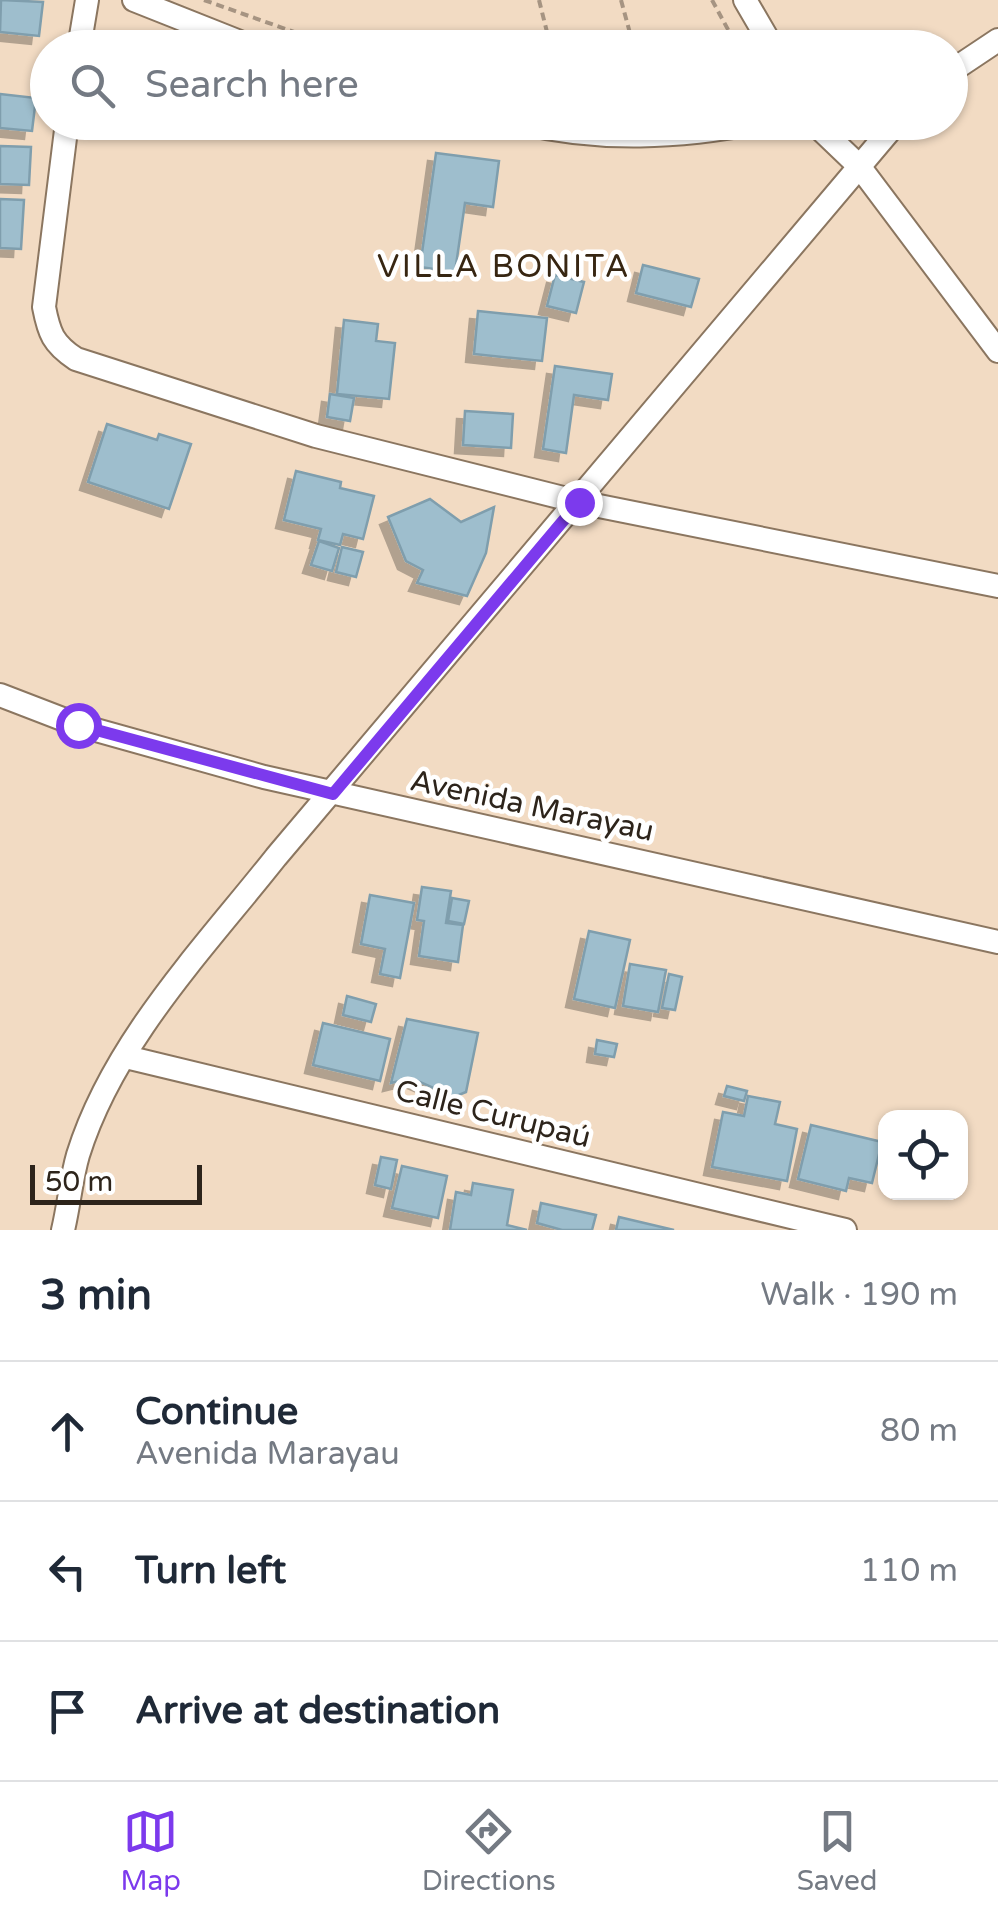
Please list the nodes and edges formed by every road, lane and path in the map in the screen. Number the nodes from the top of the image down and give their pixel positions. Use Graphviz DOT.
graph roads {
  1 [pos="87,0"];
  2 [pos="134,0"];
  3 [pos="204,0"];
  4 [pos="539,0"];
  5 [pos="620,0"];
  6 [pos="712,0"];
  7 [pos="745,0"];
  8 [pos="82,30"];
  9 [pos="210,30"];
  10 [pos="288,30"];
  11 [pos="546,30"];
  12 [pos="629,30"];
  13 [pos="728,30"];
  14 [pos="762,30"];
  15 [pos="998,40"];
  16 [pos="968,60"];
  17 [pos="65,140"];
  18 [pos="831,140"];
  19 [pos="881,140"];
  20 [pos="859,166"];
  21 [pos="998,352"];
  22 [pos="579,502"];
  23 [pos="998,586"];
  24 [pos="0,694"];
  25 [pos="333,794"];
  26 [pos="998,942"];
  27 [pos="126,1057"];
  28 [pos="63,1230"];
  29 [pos="846,1230"];
  1 -- 8 [label="street"];
  2 -- 9 [label="street"];
  3 -- 10 [label="path"];
  4 -- 11 [label="path"];
  5 -- 12 [label="path"];
  6 -- 13 [label="path"];
  7 -- 14 [label="street"];
  15 -- 16 [label="street"];
  17 -- 22 [label="street"];
  18 -- 20 [label="street"];
  19 -- 20 [label="street"];
  20 -- 21 [label="street"];
  20 -- 22 [label="street"];
  22 -- 23 [label="street"];
  22 -- 25 [label="street"];
  24 -- 25 [label="street, Avenida Marayau"];
  25 -- 26 [label="street, Avenida Marayau"];
  25 -- 27 [label="street"];
  27 -- 28 [label="street"];
  27 -- 29 [label="street, Calle Curupaú"];
}
